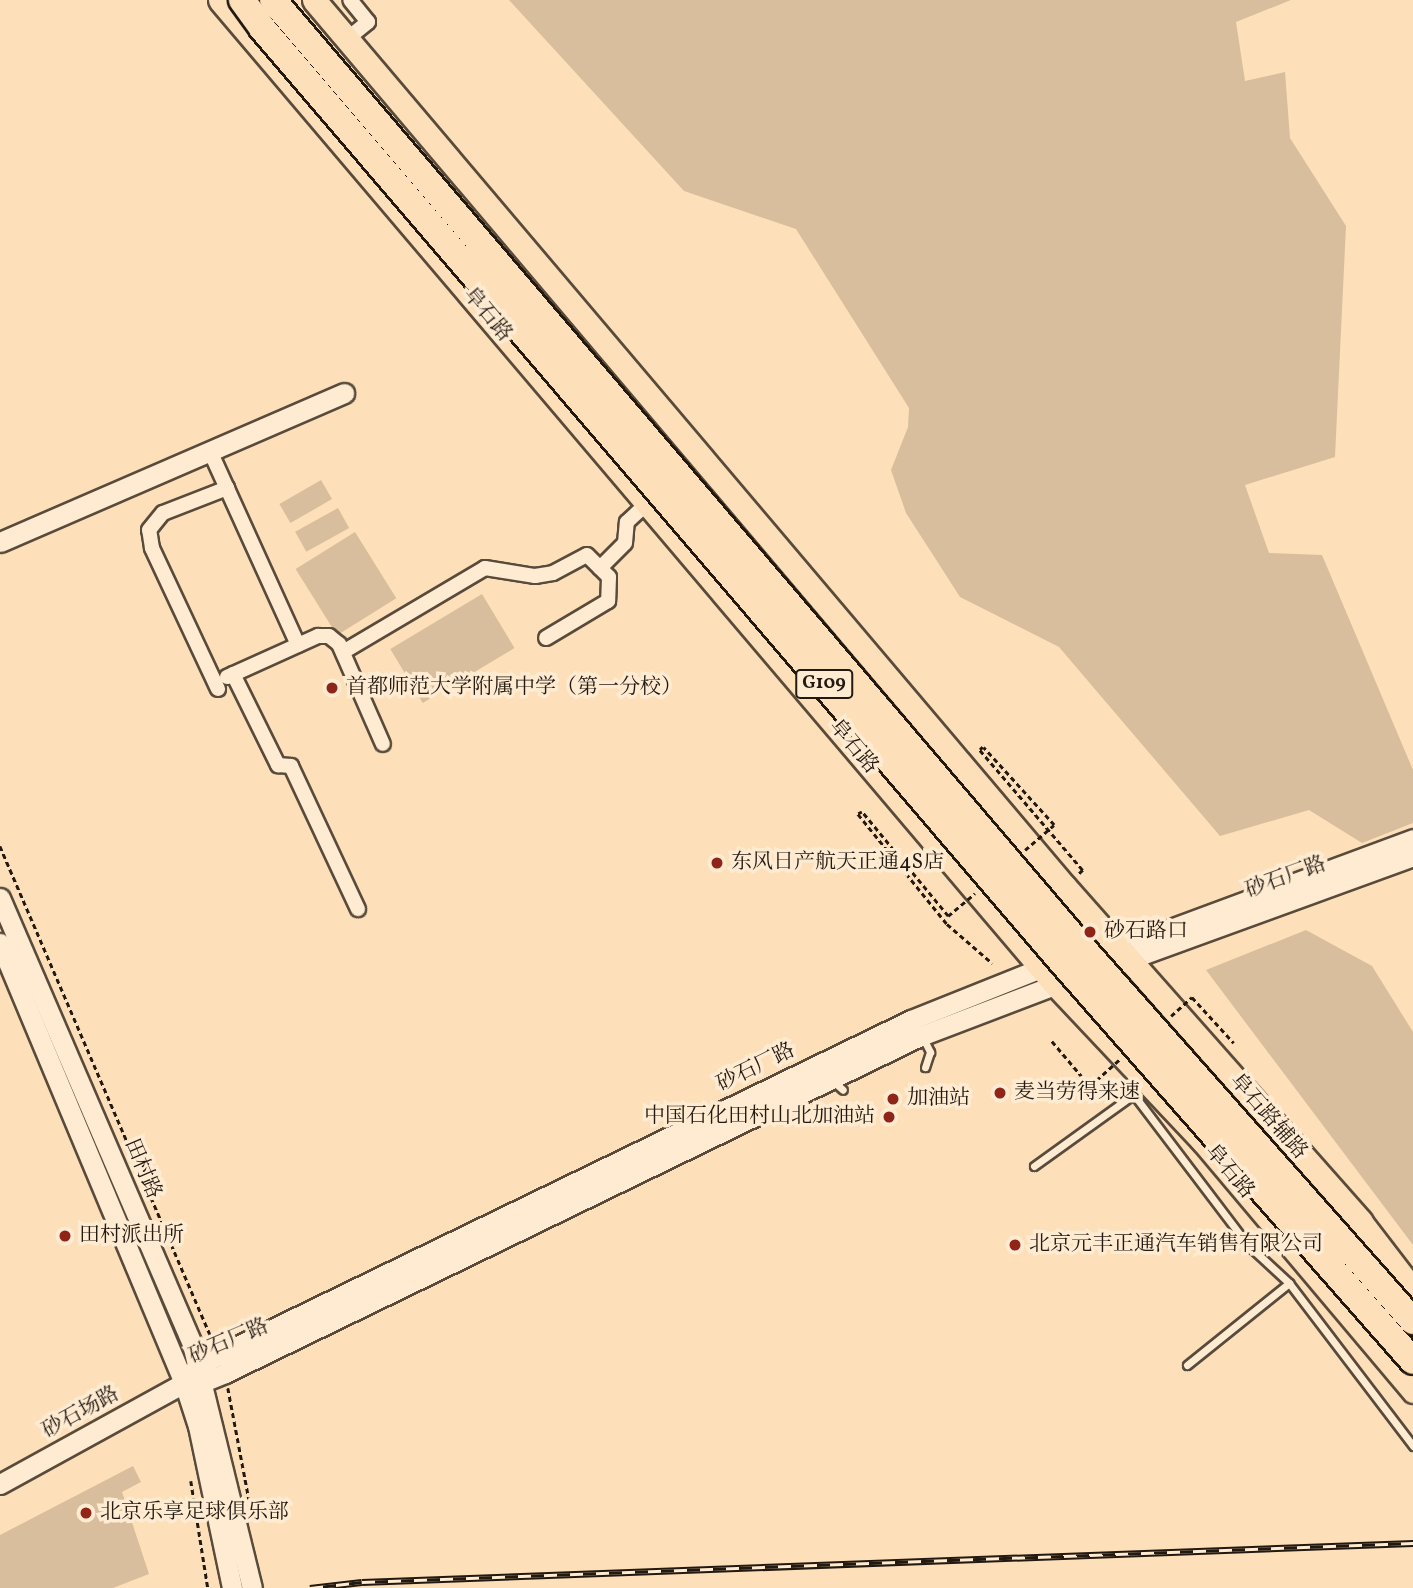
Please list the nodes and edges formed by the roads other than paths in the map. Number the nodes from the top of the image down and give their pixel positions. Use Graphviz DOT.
graph roads {
  1 [pos="220,0"];
  2 [pos="243,0"];
  3 [pos="273,0"];
  4 [pos="314,0"];
  5 [pos="350,0"];
  6 [pos="347,38"];
  7 [pos="344,393"];
  8 [pos="210,451"];
  9 [pos="227,488"];
  10 [pos="646,504"];
  11 [pos="0,542"];
  12 [pos="600,568"];
  13 [pos="547,638"];
  14 [pos="298,645"];
  15 [pos="343,652"];
  16 [pos="233,674"];
  17 [pos="383,744"];
  18 [pos="1413,839"];
  19 [pos="1413,856"];
  20 [pos="0,898"];
  21 [pos="358,909"];
  22 [pos="0,943"];
  23 [pos="1125,953"];
  24 [pos="1048,976"];
  25 [pos="921,1036"];
  26 [pos="925,1067"];
  27 [pos="1141,1089"];
  28 [pos="1034,1167"];
  29 [pos="1289,1283"];
  30 [pos="1413,1290"];
  31 [pos="1413,1321"];
  32 [pos="1413,1361"];
  33 [pos="1187,1365"];
  34 [pos="195,1377"];
  35 [pos="1413,1391"];
  36 [pos="1413,1446"];
  37 [pos="0,1484"];
  38 [pos="232,1588"];
  39 [pos="252,1588"];
  1 -- 10 [label="main road, 阜石路"];
  2 -- 32 [label="highway, 阜石路 / G109, bridge"];
  3 -- 31 [label="highway, 阜石路 / G109, bridge"];
  4 -- 6 [label="main road"];
  5 -- 6 [label="street"];
  6 -- 23 [label="main road"];
  7 -- 8 [label="street"];
  8 -- 9 [label="street"];
  8 -- 11 [label="street"];
  9 -- 14 [label="street"];
  9 -- 16 [label="street"];
  10 -- 12 [label="street"];
  10 -- 24 [label="main road, 阜石路"];
  12 -- 13 [label="street"];
  12 -- 15 [label="street"];
  14 -- 15 [label="street"];
  14 -- 16 [label="street"];
  15 -- 17 [label="street"];
  16 -- 21 [label="street"];
  18 -- 23 [label="street, 砂石厂路"];
  19 -- 23 [label="street, 砂石厂路"];
  20 -- 34 [label="street, 田村路"];
  22 -- 34 [label="street, 田村路"];
  23 -- 24 [label="street, 砂石厂路"];
  23 -- 30 [label="main road, 阜石路辅路"];
  24 -- 25 [label="street, 砂石厂路"];
  24 -- 27 [label="main road, 阜石路"];
  24 -- 34 [label="street, 砂石厂路"];
  25 -- 26 [label="lane"];
  25 -- 34 [label="street, 砂石厂路"];
  27 -- 28 [label="lane"];
  27 -- 29 [label="lane"];
  27 -- 35 [label="main road, 阜石路"];
  29 -- 33 [label="lane"];
  29 -- 36 [label="lane"];
  34 -- 37 [label="street, 砂石场路"];
  34 -- 38 [label="street, 田村路"];
  34 -- 39 [label="street, 田村路"];
}
